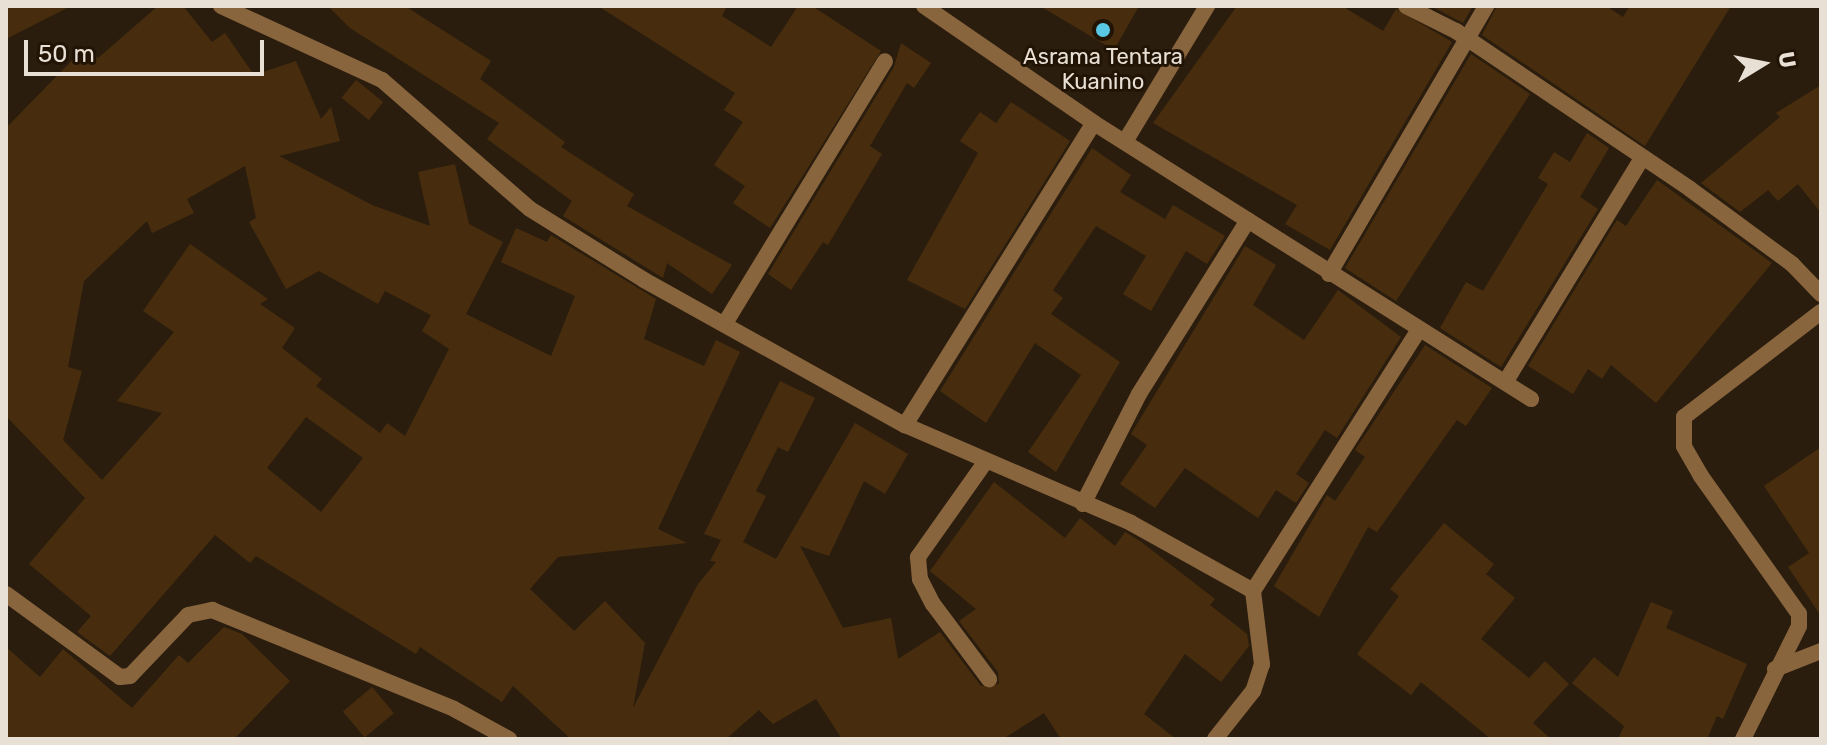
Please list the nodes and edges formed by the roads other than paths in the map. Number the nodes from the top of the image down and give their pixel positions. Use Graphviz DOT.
graph roads {
  1 [pos="221,6"];
  2 [pos="924,6"];
  3 [pos="1207,6"];
  4 [pos="1406,6"];
  5 [pos="1486,6"];
  6 [pos="1467,39"];
  7 [pos="885,61"];
  8 [pos="1094,123"];
  9 [pos="1126,140"];
  10 [pos="1642,158"];
  11 [pos="1248,220"];
  12 [pos="1329,274"];
  13 [pos="1821,294"];
  14 [pos="1821,312"];
  15 [pos="727,320"];
  16 [pos="1418,331"];
  17 [pos="1506,381"];
  18 [pos="1531,399"];
  19 [pos="905,425"];
  20 [pos="986,461"];
  21 [pos="1083,504"];
  22 [pos="1253,591"];
  23 [pos="6,594"];
  24 [pos="1821,652"];
  25 [pos="1775,669"];
  26 [pos="989,679"];
  27 [pos="509,739"];
  28 [pos="1215,739"];
  29 [pos="1743,739"];
  1 -- 15 [label="street"];
  2 -- 8 [label="street"];
  3 -- 9 [label="street"];
  4 -- 6 [label="street"];
  5 -- 6 [label="street"];
  6 -- 10 [label="street"];
  6 -- 12 [label="street"];
  7 -- 15 [label="street"];
  8 -- 9 [label="street"];
  8 -- 19 [label="street"];
  9 -- 11 [label="street"];
  10 -- 13 [label="street"];
  10 -- 17 [label="street"];
  11 -- 12 [label="street"];
  11 -- 21 [label="street"];
  12 -- 16 [label="street"];
  14 -- 25 [label="street"];
  15 -- 19 [label="street"];
  16 -- 17 [label="street"];
  16 -- 22 [label="street"];
  17 -- 18 [label="street"];
  19 -- 20 [label="street"];
  20 -- 21 [label="street"];
  20 -- 26 [label="street"];
  21 -- 22 [label="street"];
  22 -- 28 [label="street"];
  23 -- 27 [label="street"];
  24 -- 25 [label="street"];
  25 -- 29 [label="street"];
}
